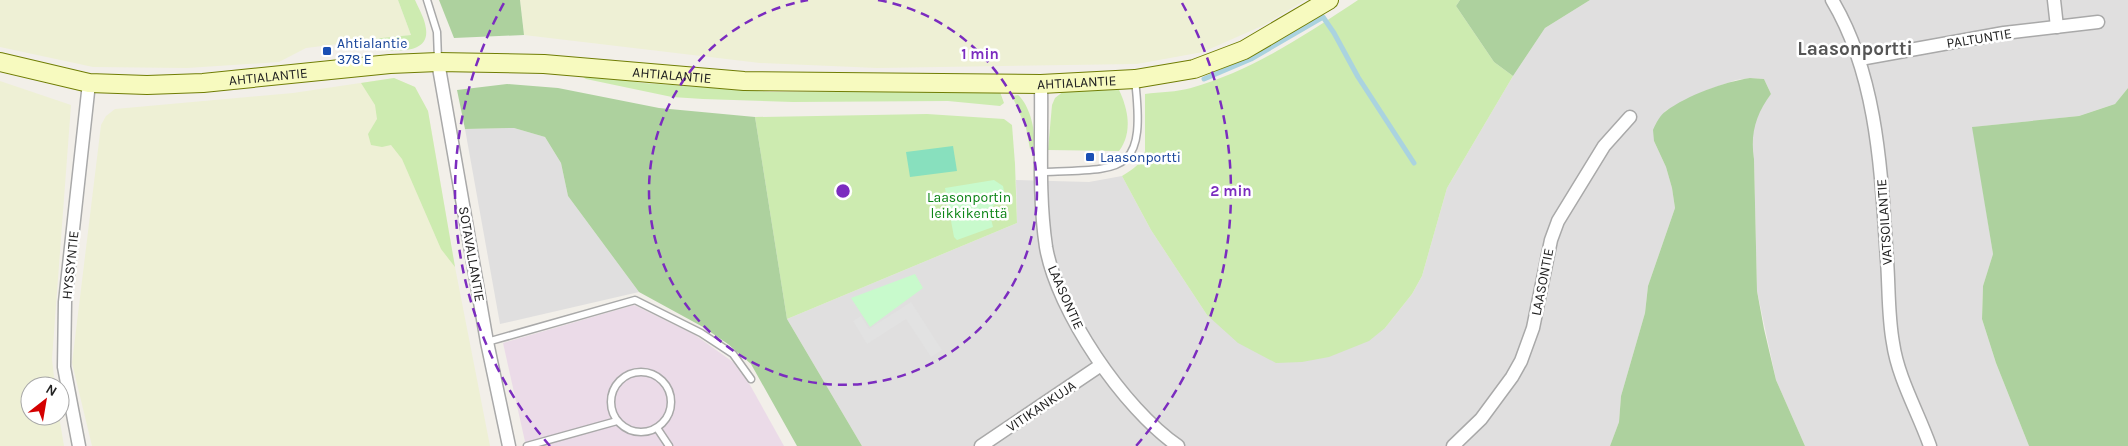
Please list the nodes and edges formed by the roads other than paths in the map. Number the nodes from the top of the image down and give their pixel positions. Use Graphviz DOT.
graph roads {
  1 [pos="427,0"];
  2 [pos="1329,0"];
  3 [pos="1832,0"];
  4 [pos="2054,0"];
  5 [pos="2098,22"];
  6 [pos="2057,27"];
  7 [pos="1860,59"];
  8 [pos="0,62"];
  9 [pos="438,62"];
  10 [pos="1135,79"];
  11 [pos="89,83"];
  12 [pos="1042,84"];
  13 [pos="1630,117"];
  14 [pos="1042,172"];
  15 [pos="487,342"];
  16 [pos="1101,365"];
  17 [pos="752,379"];
  18 [pos="616,421"];
  19 [pos="657,428"];
  20 [pos="1455,445"];
  21 [pos="79,446"];
  22 [pos="509,446"];
  23 [pos="527,446"];
  24 [pos="669,446"];
  25 [pos="981,446"];
  26 [pos="1178,446"];
  27 [pos="1930,446"];
  1 -- 9 [label="lane"];
  2 -- 10 [label="street, AHTIALANTIE"];
  3 -- 7 [label="street, VATSOILANTIE"];
  4 -- 6 [label="street"];
  5 -- 6 [label="street, PALTUNTIE"];
  6 -- 7 [label="street, PALTUNTIE"];
  7 -- 27 [label="street, VATSOILANTIE"];
  8 -- 11 [label="street, AHTIALANTIE"];
  9 -- 11 [label="street, AHTIALANTIE"];
  9 -- 12 [label="street, AHTIALANTIE"];
  9 -- 15 [label="street, SOTAVALLANTIE"];
  10 -- 12 [label="street, AHTIALANTIE"];
  10 -- 14 [label="lane"];
  11 -- 21 [label="street, HYSSYNTIE"];
  12 -- 14 [label="street, LAASONTIE"];
  13 -- 20 [label="street, LAASONTIE"];
  14 -- 16 [label="street, LAASONTIE"];
  15 -- 17 [label="lane"];
  15 -- 22 [label="street, SOTAVALLANTIE"];
  16 -- 25 [label="street, VITIKANKUJA"];
  16 -- 26 [label="street, LAASONTIE"];
  18 -- 19 [label="lane"];
  18 -- 19 [label="lane"];
  18 -- 23 [label="lane"];
  19 -- 24 [label="lane"];
}
